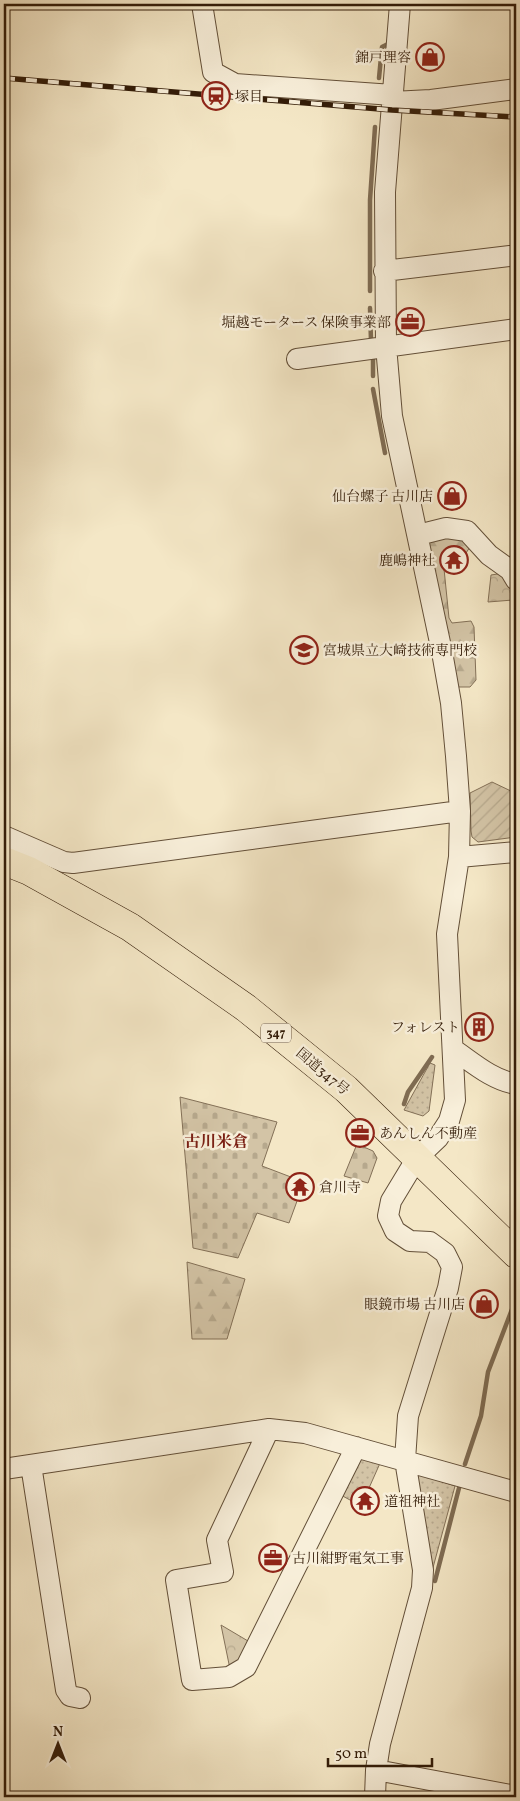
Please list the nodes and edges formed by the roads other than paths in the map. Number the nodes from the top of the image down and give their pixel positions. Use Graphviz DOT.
graph roads {
  1 [pos="202,4"];
  2 [pos="400,4"];
  3 [pos="516,89"];
  4 [pos="393,98"];
  5 [pos="510,256"];
  6 [pos="384,271"];
  7 [pos="516,329"];
  8 [pos="386,346"];
  9 [pos="297,359"];
  10 [pos="418,535"];
  11 [pos="514,573"];
  12 [pos="460,811"];
  13 [pos="4,836"];
  14 [pos="516,852"];
  15 [pos="459,858"];
  16 [pos="4,861"];
  17 [pos="453,1049"];
  18 [pos="516,1084"];
  19 [pos="417,1158"];
  20 [pos="515,1254"];
  21 [pos="269,1428"];
  22 [pos="356,1447"];
  23 [pos="405,1460"];
  24 [pos="31,1465"];
  25 [pos="4,1469"];
  26 [pos="516,1492"];
  27 [pos="80,1698"];
  28 [pos="376,1770"];
  29 [pos="507,1796"];
  30 [pos="375,1797"];
  1 -- 4 [label="street"];
  2 -- 4 [label="street"];
  3 -- 4 [label="street"];
  4 -- 6 [label="street"];
  5 -- 6 [label="street"];
  6 -- 8 [label="street"];
  7 -- 8 [label="street"];
  8 -- 9 [label="street"];
  8 -- 10 [label="street"];
  10 -- 11 [label="street"];
  10 -- 12 [label="street"];
  12 -- 13 [label="street"];
  12 -- 15 [label="street"];
  14 -- 15 [label="street"];
  15 -- 17 [label="street"];
  16 -- 19 [label="highway, 国道347号 / 347"];
  17 -- 18 [label="street"];
  17 -- 19 [label="street"];
  19 -- 20 [label="highway, 国道347号 / 347"];
  19 -- 23 [label="street"];
  21 -- 22 [label="street"];
  21 -- 22 [label="street"];
  21 -- 24 [label="street"];
  22 -- 23 [label="street"];
  23 -- 26 [label="street"];
  23 -- 28 [label="street"];
  24 -- 25 [label="street"];
  24 -- 27 [label="street"];
  28 -- 29 [label="street"];
  28 -- 30 [label="street"];
}
